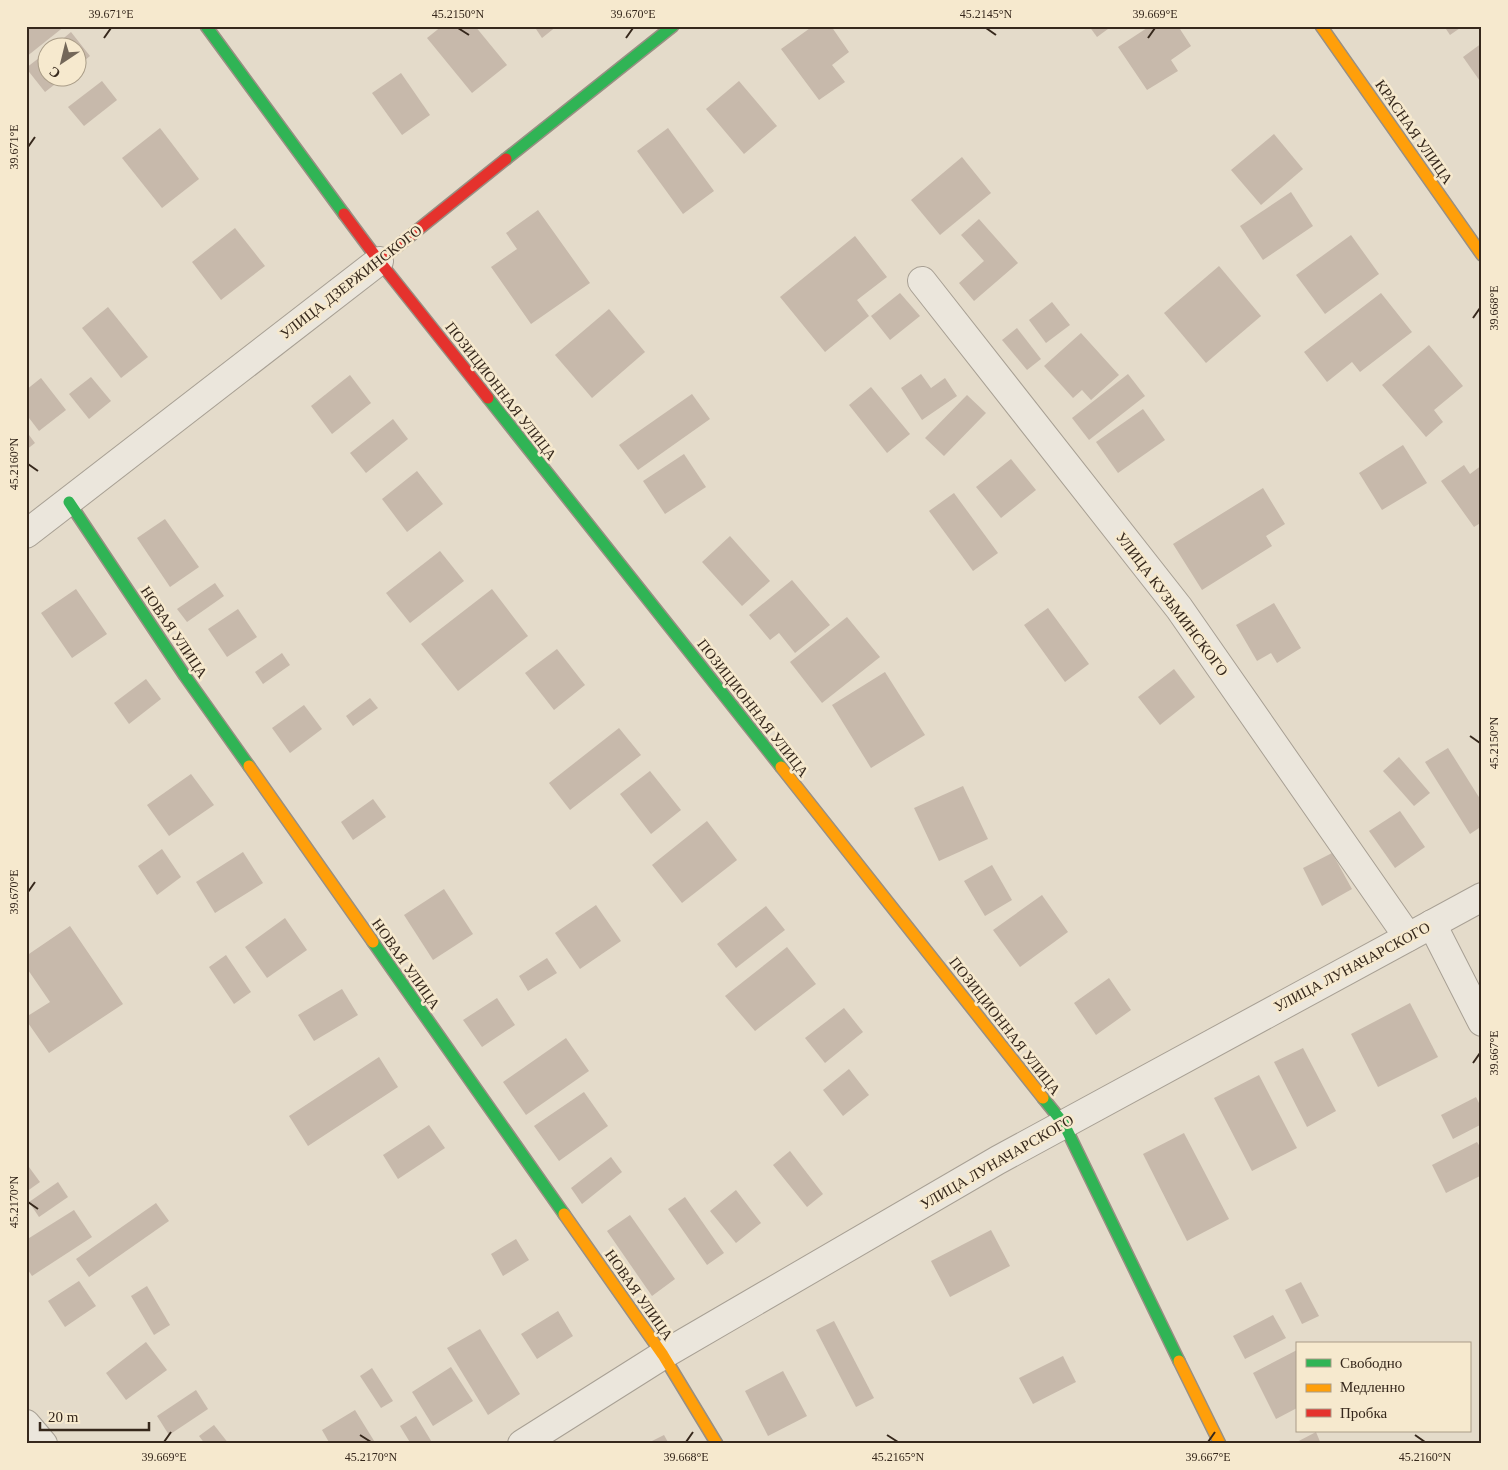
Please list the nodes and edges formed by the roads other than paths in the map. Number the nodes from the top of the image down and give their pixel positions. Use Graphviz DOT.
graph roads {
  1 [pos="206,26"];
  2 [pos="673,26"];
  3 [pos="1321,26"];
  4 [pos="1482,255"];
  5 [pos="379,261"];
  6 [pos="922,281"];
  7 [pos="69,502"];
  8 [pos="26,534"];
  9 [pos="1482,897"];
  10 [pos="1432,924"];
  11 [pos="1408,938"];
  12 [pos="1482,1022"];
  13 [pos="1064,1124"];
  14 [pos="663,1355"];
  15 [pos="26,1424"];
  16 [pos="43,1444"];
  17 [pos="522,1444"];
  18 [pos="717,1444"];
  19 [pos="1220,1444"];
  1 -- 5 [label="street, ПОЗИЦИОННАЯ УЛИЦА"];
  2 -- 5 [label="street, УЛИЦА ДЗЕРЖИНСКОГО"];
  3 -- 4 [label="street, КРАСНАЯ УЛИЦА"];
  5 -- 7 [label="street, УЛИЦА ДЗЕРЖИНСКОГО"];
  5 -- 13 [label="street, ПОЗИЦИОННАЯ УЛИЦА"];
  6 -- 11 [label="street, УЛИЦА КУЗЬМИНСКОГО"];
  7 -- 8 [label="street, УЛИЦА ДЗЕРЖИНСКОГО"];
  7 -- 14 [label="street, НОВАЯ УЛИЦА"];
  9 -- 10 [label="street, УЛИЦА ЛУНАЧАРСКОГО"];
  10 -- 11 [label="street, УЛИЦА ЛУНАЧАРСКОГО"];
  10 -- 12 [label="street"];
  11 -- 13 [label="street, УЛИЦА ЛУНАЧАРСКОГО"];
  13 -- 14 [label="street, УЛИЦА ЛУНАЧАРСКОГО"];
  13 -- 19 [label="street, ПОЗИЦИОННАЯ УЛИЦА"];
  14 -- 17 [label="street, УЛИЦА ЛУНАЧАРСКОГО"];
  14 -- 18 [label="street, НОВАЯ УЛИЦА"];
  15 -- 16 [label="street"];
}
